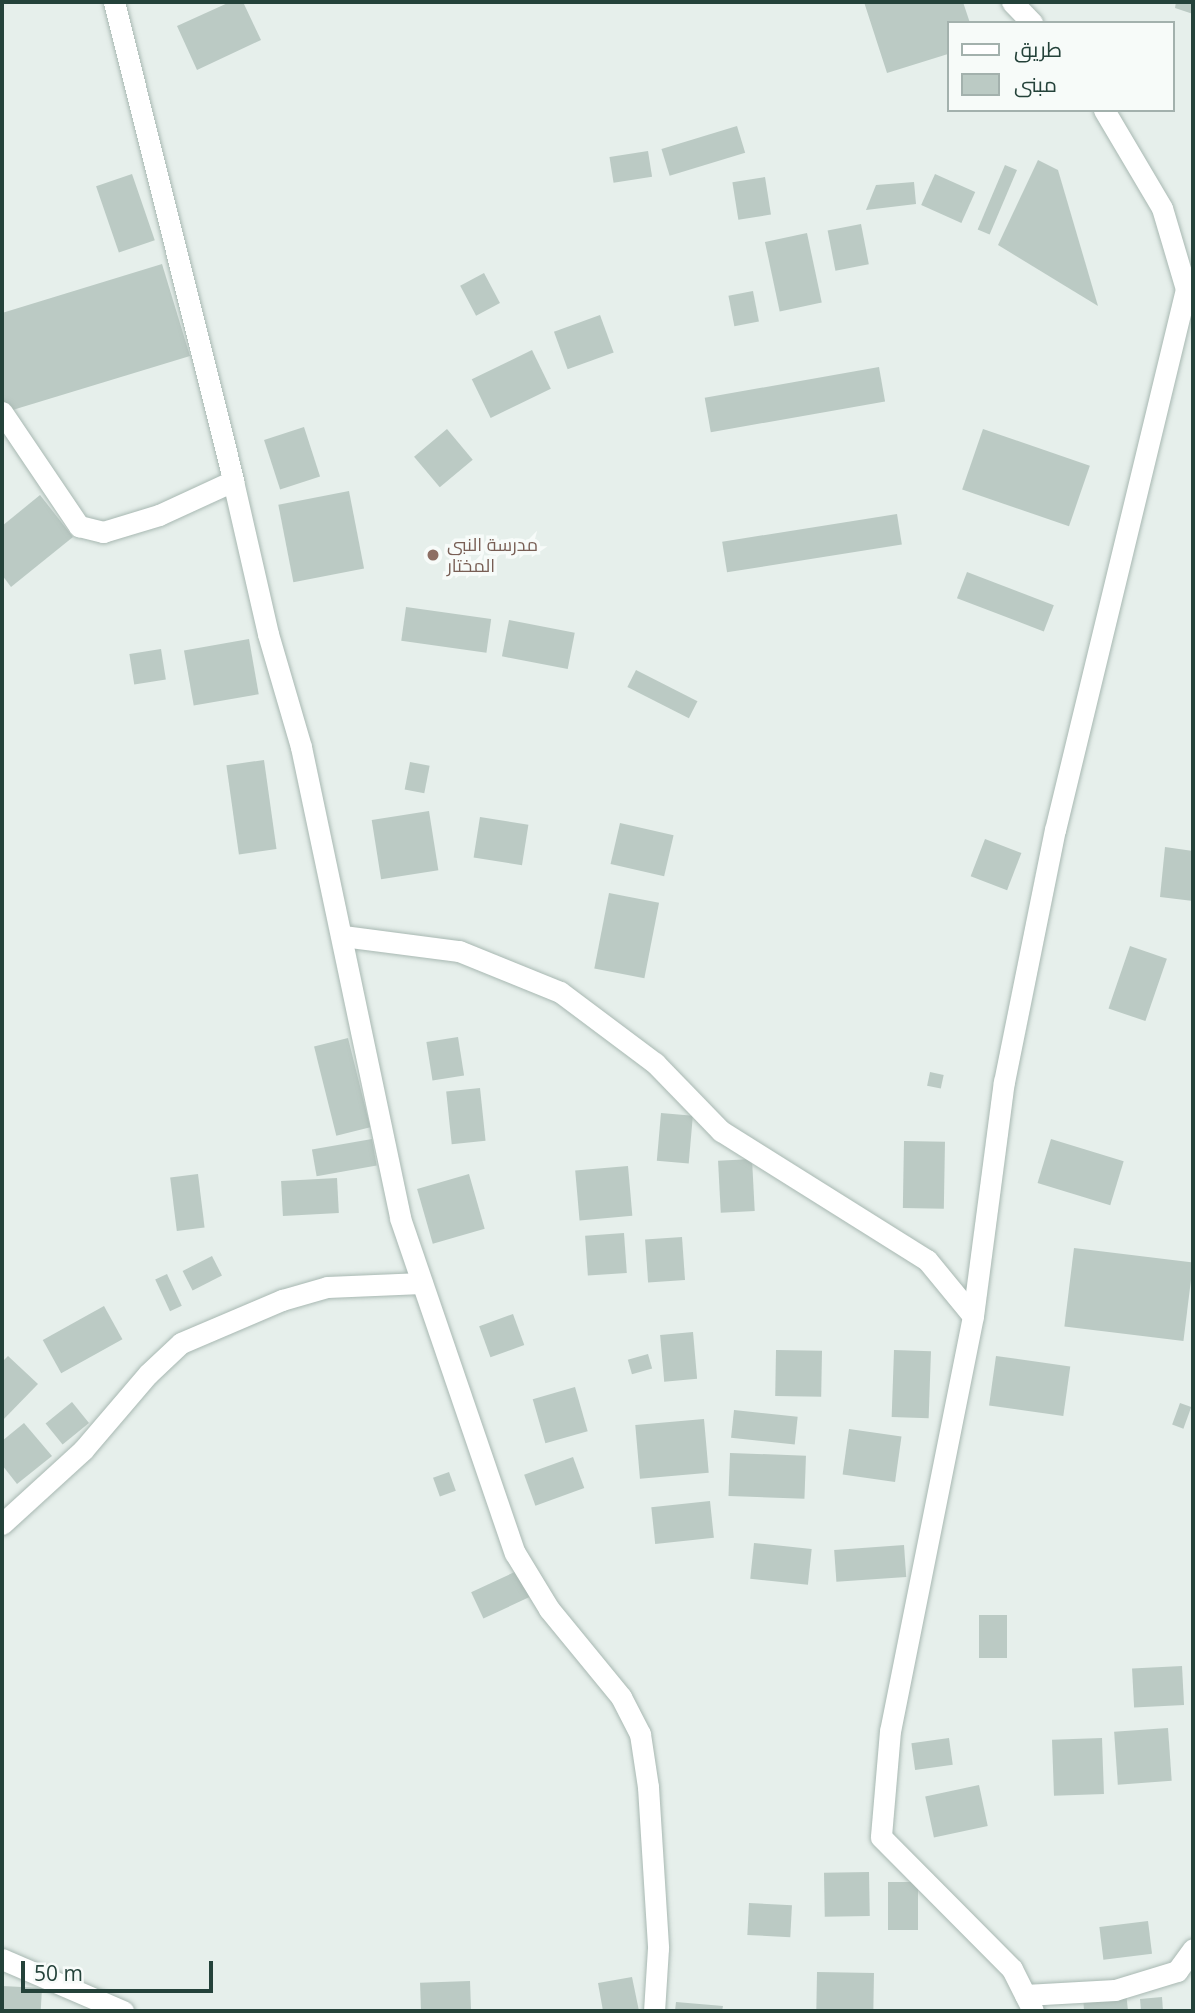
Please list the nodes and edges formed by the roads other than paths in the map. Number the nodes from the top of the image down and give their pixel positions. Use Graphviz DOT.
graph roads {
  1 [pos="114,2"];
  2 [pos="1012,2"];
  3 [pos="1030,21"];
  4 [pos="1105,112"];
  5 [pos="2,412"];
  6 [pos="233,481"];
  7 [pos="343,936"];
  8 [pos="422,1283"];
  9 [pos="973,1316"];
  10 [pos="2,1524"];
  11 [pos="1193,1949"];
  12 [pos="2,1959"];
  13 [pos="1029,2003"];
  14 [pos="123,2011"];
  15 [pos="654,2011"];
  1 -- 6 [label="street"];
  2 -- 3 [label="street"];
  4 -- 9 [label="street"];
  5 -- 6 [label="street"];
  6 -- 7 [label="street"];
  7 -- 8 [label="street"];
  7 -- 9 [label="street"];
  8 -- 10 [label="street"];
  8 -- 15 [label="street"];
  9 -- 13 [label="street"];
  11 -- 13 [label="street"];
  12 -- 14 [label="street"];
}
